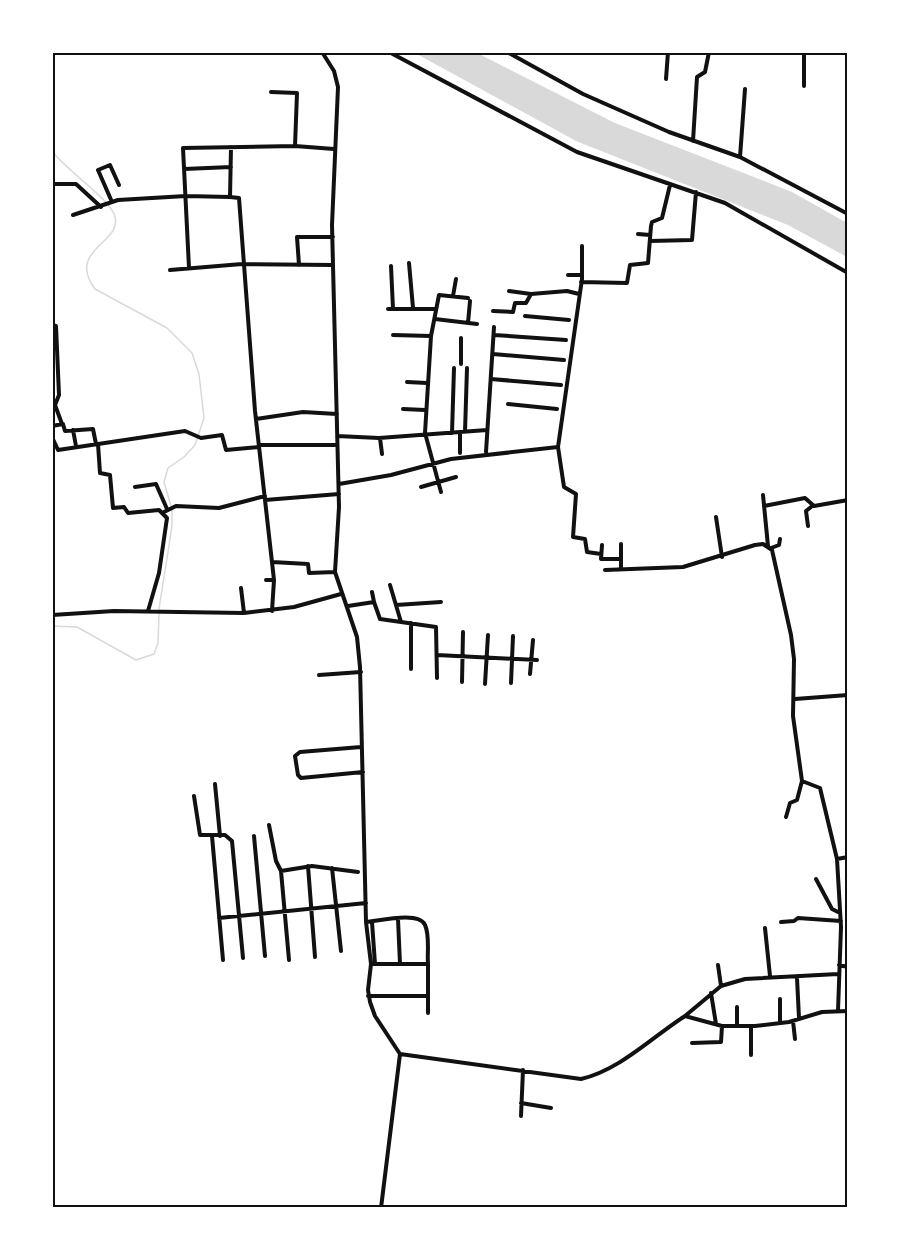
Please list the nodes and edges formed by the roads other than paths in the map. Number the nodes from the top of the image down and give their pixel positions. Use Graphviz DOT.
graph roads {
  1 [pos="322,52"];
  2 [pos="389,52"];
  3 [pos="507,52"];
  4 [pos="668,52"];
  5 [pos="709,52"];
  6 [pos="804,52"];
  7 [pos="666,79"];
  8 [pos="804,86"];
  9 [pos="745,89"];
  10 [pos="271,92"];
  11 [pos="693,141"];
  12 [pos="295,146"];
  13 [pos="231,147"];
  14 [pos="334,149"];
  15 [pos="740,157"];
  16 [pos="231,168"];
  17 [pos="183,169"];
  18 [pos="52,184"];
  19 [pos="119,185"];
  20 [pos="669,185"];
  21 [pos="696,192"];
  22 [pos="186,196"];
  23 [pos="230,197"];
  24 [pos="111,202"];
  25 [pos="102,207"];
  26 [pos="848,214"];
  27 [pos="73,215"];
  28 [pos="638,234"];
  29 [pos="650,235"];
  30 [pos="333,237"];
  31 [pos="650,241"];
  32 [pos="582,246"];
  33 [pos="409,262"];
  34 [pos="243,265"];
  35 [pos="299,265"];
  36 [pos="333,265"];
  37 [pos="391,266"];
  38 [pos="189,268"];
  39 [pos="170,270"];
  40 [pos="848,273"];
  41 [pos="568,275"];
  42 [pos="582,275"];
  43 [pos="456,279"];
  44 [pos="581,282"];
  45 [pos="509,291"];
  46 [pos="517,292"];
  47 [pos="531,294"];
  48 [pos="579,294"];
  49 [pos="453,296"];
  50 [pos="516,303"];
  51 [pos="413,308"];
  52 [pos="436,309"];
  53 [pos="493,311"];
  54 [pos="525,316"];
  55 [pos="435,319"];
  56 [pos="568,320"];
  57 [pos="468,323"];
  58 [pos="477,324"];
  59 [pos="52,325"];
  60 [pos="495,327"];
  61 [pos="393,335"];
  62 [pos="494,335"];
  63 [pos="431,336"];
  64 [pos="461,338"];
  65 [pos="566,340"];
  66 [pos="493,354"];
  67 [pos="564,360"];
  68 [pos="461,364"];
  69 [pos="454,368"];
  70 [pos="467,368"];
  71 [pos="55,376"];
  72 [pos="491,379"];
  73 [pos="406,382"];
  74 [pos="427,383"];
  75 [pos="561,386"];
  76 [pos="508,404"];
  77 [pos="403,409"];
  78 [pos="557,409"];
  79 [pos="425,410"];
  80 [pos="337,414"];
  81 [pos="256,419"];
  82 [pos="62,424"];
  83 [pos="52,426"];
  84 [pos="73,430"];
  85 [pos="487,430"];
  86 [pos="462,432"];
  87 [pos="424,433"];
  88 [pos="452,433"];
  89 [pos="53,436"];
  90 [pos="337,436"];
  91 [pos="379,438"];
  92 [pos="97,444"];
  93 [pos="337,445"];
  94 [pos="76,446"];
  95 [pos="259,446"];
  96 [pos="558,447"];
  97 [pos="486,452"];
  98 [pos="460,453"];
  99 [pos="382,454"];
  100 [pos="434,463"];
  101 [pos="456,477"];
  102 [pos="439,482"];
  103 [pos="339,484"];
  104 [pos="135,487"];
  105 [pos="421,487"];
  106 [pos="441,492"];
  107 [pos="339,494"];
  108 [pos="763,495"];
  109 [pos="265,498"];
  110 [pos="848,500"];
  111 [pos="764,506"];
  112 [pos="811,507"];
  113 [pos="168,509"];
  114 [pos="716,517"];
  115 [pos="808,526"];
  116 [pos="780,539"];
  117 [pos="621,544"];
  118 [pos="602,545"];
  119 [pos="769,547"];
  120 [pos="601,554"];
  121 [pos="722,557"];
  122 [pos="621,559"];
  123 [pos="272,562"];
  124 [pos="621,568"];
  125 [pos="605,570"];
  126 [pos="335,572"];
  127 [pos="266,579"];
  128 [pos="274,580"];
  129 [pos="390,585"];
  130 [pos="241,588"];
  131 [pos="372,592"];
  132 [pos="341,594"];
  133 [pos="374,602"];
  134 [pos="441,602"];
  135 [pos="396,605"];
  136 [pos="348,606"];
  137 [pos="150,611"];
  138 [pos="272,611"];
  139 [pos="244,614"];
  140 [pos="52,615"];
  141 [pos="401,622"];
  142 [pos="411,623"];
  143 [pos="463,632"];
  144 [pos="488,635"];
  145 [pos="513,636"];
  146 [pos="533,640"];
  147 [pos="437,655"];
  148 [pos="462,656"];
  149 [pos="487,658"];
  150 [pos="512,660"];
  151 [pos="531,660"];
  152 [pos="537,660"];
  153 [pos="411,669"];
  154 [pos="361,672"];
  155 [pos="530,674"];
  156 [pos="320,675"];
  157 [pos="436,678"];
  158 [pos="462,682"];
  159 [pos="511,683"];
  160 [pos="485,684"];
  161 [pos="848,695"];
  162 [pos="795,699"];
  163 [pos="361,747"];
  164 [pos="363,772"];
  165 [pos="802,781"];
  166 [pos="216,784"];
  167 [pos="194,796"];
  168 [pos="786,817"];
  169 [pos="269,825"];
  170 [pos="212,836"];
  171 [pos="220,836"];
  172 [pos="254,836"];
  173 [pos="848,857"];
  174 [pos="837,859"];
  175 [pos="308,866"];
  176 [pos="332,868"];
  177 [pos="281,871"];
  178 [pos="358,872"];
  179 [pos="816,879"];
  180 [pos="366,903"];
  181 [pos="337,906"];
  182 [pos="311,909"];
  183 [pos="286,912"];
  184 [pos="840,913"];
  185 [pos="262,915"];
  186 [pos="239,916"];
  187 [pos="219,918"];
  188 [pos="398,919"];
  189 [pos="841,921"];
  190 [pos="366,922"];
  191 [pos="372,922"];
  192 [pos="781,922"];
  193 [pos="765,928"];
  194 [pos="341,951"];
  195 [pos="265,956"];
  196 [pos="315,957"];
  197 [pos="243,958"];
  198 [pos="223,960"];
  199 [pos="289,960"];
  200 [pos="373,964"];
  201 [pos="400,964"];
  202 [pos="428,964"];
  203 [pos="718,965"];
  204 [pos="839,965"];
  205 [pos="848,967"];
  206 [pos="838,974"];
  207 [pos="770,976"];
  208 [pos="797,978"];
  209 [pos="721,986"];
  210 [pos="711,992"];
  211 [pos="368,996"];
  212 [pos="428,996"];
  213 [pos="780,999"];
  214 [pos="737,1008"];
  215 [pos="838,1011"];
  216 [pos="848,1011"];
  217 [pos="428,1013"];
  218 [pos="685,1016"];
  219 [pos="799,1018"];
  220 [pos="793,1021"];
  221 [pos="780,1023"];
  222 [pos="716,1024"];
  223 [pos="722,1026"];
  224 [pos="737,1026"];
  225 [pos="751,1026"];
  226 [pos="795,1039"];
  227 [pos="692,1044"];
  228 [pos="400,1054"];
  229 [pos="751,1055"];
  230 [pos="523,1070"];
  231 [pos="521,1103"];
  232 [pos="551,1108"];
  233 [pos="521,1116"];
  234 [pos="381,1208"];
  1 -- 14 [label="street"];
  2 -- 20 [label="street"];
  3 -- 11 [label="street"];
  4 -- 7 [label="street"];
  5 -- 11 [label="street"];
  6 -- 8 [label="street"];
  9 -- 15 [label="street"];
  10 -- 12 [label="street"];
  11 -- 15 [label="street"];
  12 -- 13 [label="street"];
  12 -- 14 [label="street"];
  13 -- 16 [label="street"];
  13 -- 17 [label="street"];
  14 -- 30 [label="street"];
  15 -- 26 [label="street"];
  16 -- 17 [label="street"];
  16 -- 23 [label="street"];
  17 -- 22 [label="street"];
  18 -- 25 [label="street"];
  19 -- 24 [label="street"];
  20 -- 21 [label="street"];
  20 -- 29 [label="street"];
  21 -- 31 [label="street"];
  21 -- 40 [label="street"];
  22 -- 23 [label="street"];
  22 -- 24 [label="street"];
  22 -- 38 [label="street"];
  23 -- 34 [label="street"];
  24 -- 25 [label="street"];
  25 -- 27 [label="street"];
  28 -- 29 [label="street"];
  29 -- 31 [label="street"];
  30 -- 35 [label="street"];
  30 -- 36 [label="street"];
  31 -- 44 [label="street"];
  32 -- 42 [label="street"];
  33 -- 51 [label="street"];
  34 -- 35 [label="street"];
  34 -- 38 [label="street"];
  34 -- 81 [label="street"];
  35 -- 36 [label="street"];
  36 -- 80 [label="street"];
  37 -- 51 [label="street"];
  38 -- 39 [label="street"];
  41 -- 42 [label="street"];
  42 -- 44 [label="street"];
  43 -- 49 [label="street"];
  44 -- 48 [label="street"];
  45 -- 46 [label="street"];
  46 -- 47 [label="street"];
  46 -- 50 [label="street"];
  47 -- 48 [label="street"];
  47 -- 50 [label="street"];
  48 -- 96 [label="street"];
  49 -- 52 [label="street"];
  49 -- 57 [label="street"];
  50 -- 53 [label="street"];
  51 -- 52 [label="street"];
  52 -- 55 [label="street"];
  54 -- 56 [label="street"];
  55 -- 57 [label="street"];
  55 -- 63 [label="street"];
  57 -- 58 [label="street"];
  59 -- 71 [label="street"];
  60 -- 62 [label="street"];
  61 -- 63 [label="street"];
  62 -- 65 [label="street"];
  62 -- 66 [label="street"];
  63 -- 74 [label="street"];
  64 -- 68 [label="street"];
  66 -- 67 [label="street"];
  66 -- 72 [label="street"];
  69 -- 88 [label="street"];
  70 -- 86 [label="street"];
  71 -- 82 [label="street"];
  72 -- 75 [label="street"];
  72 -- 85 [label="street"];
  73 -- 74 [label="street"];
  74 -- 79 [label="street"];
  76 -- 78 [label="street"];
  77 -- 79 [label="street"];
  79 -- 87 [label="street"];
  80 -- 81 [label="street"];
  80 -- 90 [label="street"];
  81 -- 95 [label="street"];
  82 -- 83 [label="street"];
  82 -- 84 [label="street"];
  84 -- 92 [label="street"];
  84 -- 94 [label="street"];
  85 -- 86 [label="street"];
  85 -- 97 [label="street"];
  86 -- 88 [label="street"];
  86 -- 98 [label="street"];
  87 -- 88 [label="street"];
  87 -- 91 [label="street"];
  87 -- 100 [label="street"];
  89 -- 94 [label="street"];
  90 -- 91 [label="street"];
  90 -- 93 [label="street"];
  91 -- 99 [label="street"];
  92 -- 94 [label="street"];
  92 -- 95 [label="street"];
  92 -- 113 [label="street"];
  93 -- 95 [label="street"];
  93 -- 103 [label="street"];
  95 -- 109 [label="street"];
  96 -- 100 [label="street"];
  96 -- 120 [label="street"];
  100 -- 102 [label="street"];
  100 -- 103 [label="street"];
  101 -- 102 [label="street"];
  102 -- 105 [label="street"];
  102 -- 106 [label="street"];
  103 -- 107 [label="street"];
  104 -- 113 [label="street"];
  107 -- 109 [label="street"];
  107 -- 126 [label="street"];
  108 -- 111 [label="street"];
  109 -- 113 [label="street"];
  109 -- 123 [label="street"];
  110 -- 112 [label="street"];
  111 -- 112 [label="street"];
  111 -- 119 [label="street"];
  112 -- 115 [label="street"];
  113 -- 137 [label="street"];
  114 -- 121 [label="street"];
  116 -- 119 [label="street"];
  117 -- 122 [label="street"];
  118 -- 120 [label="street"];
  119 -- 121 [label="street"];
  119 -- 162 [label="street"];
  120 -- 122 [label="street"];
  121 -- 124 [label="street"];
  122 -- 124 [label="street"];
  123 -- 126 [label="street"];
  123 -- 128 [label="street"];
  124 -- 125 [label="street"];
  126 -- 132 [label="street"];
  127 -- 128 [label="street"];
  128 -- 138 [label="street"];
  129 -- 135 [label="street"];
  130 -- 139 [label="street"];
  131 -- 133 [label="street"];
  132 -- 136 [label="street"];
  132 -- 138 [label="street"];
  133 -- 136 [label="street"];
  133 -- 141 [label="street"];
  134 -- 135 [label="street"];
  135 -- 141 [label="street"];
  136 -- 154 [label="street"];
  137 -- 139 [label="street"];
  137 -- 140 [label="street"];
  138 -- 139 [label="street"];
  141 -- 142 [label="street"];
  142 -- 147 [label="street"];
  142 -- 153 [label="street"];
  143 -- 148 [label="street"];
  144 -- 149 [label="street"];
  145 -- 150 [label="street"];
  146 -- 151 [label="street"];
  147 -- 148 [label="street"];
  147 -- 157 [label="street"];
  148 -- 149 [label="street"];
  148 -- 158 [label="street"];
  149 -- 150 [label="street"];
  149 -- 160 [label="street"];
  150 -- 151 [label="street"];
  150 -- 159 [label="street"];
  151 -- 152 [label="street"];
  151 -- 155 [label="street"];
  154 -- 156 [label="street"];
  154 -- 163 [label="street"];
  161 -- 162 [label="street"];
  162 -- 165 [label="street"];
  163 -- 164 [label="street"];
  163 -- 164 [label="street"];
  164 -- 180 [label="street"];
  165 -- 168 [label="street"];
  165 -- 174 [label="street"];
  166 -- 171 [label="street"];
  167 -- 170 [label="street"];
  169 -- 177 [label="street"];
  170 -- 171 [label="street"];
  170 -- 187 [label="street"];
  171 -- 186 [label="street"];
  172 -- 185 [label="street"];
  173 -- 174 [label="street"];
  174 -- 184 [label="street"];
  175 -- 176 [label="street"];
  175 -- 177 [label="street"];
  175 -- 182 [label="street"];
  176 -- 178 [label="street"];
  176 -- 181 [label="street"];
  177 -- 183 [label="street"];
  179 -- 184 [label="street"];
  180 -- 181 [label="street"];
  180 -- 190 [label="street"];
  181 -- 182 [label="street"];
  181 -- 194 [label="street"];
  182 -- 183 [label="street"];
  182 -- 196 [label="street"];
  183 -- 185 [label="street"];
  183 -- 199 [label="street"];
  184 -- 189 [label="street"];
  185 -- 186 [label="street"];
  185 -- 195 [label="street"];
  186 -- 187 [label="street"];
  186 -- 197 [label="street"];
  187 -- 198 [label="street"];
  188 -- 191 [label="street"];
  188 -- 201 [label="street"];
  188 -- 202 [label="street"];
  189 -- 192 [label="street"];
  189 -- 204 [label="street"];
  190 -- 191 [label="street"];
  190 -- 200 [label="street"];
  191 -- 200 [label="street"];
  193 -- 207 [label="street"];
  200 -- 201 [label="street"];
  200 -- 211 [label="street"];
  201 -- 202 [label="street"];
  202 -- 212 [label="street"];
  203 -- 209 [label="street"];
  204 -- 205 [label="street"];
  204 -- 206 [label="street"];
  206 -- 208 [label="street"];
  206 -- 215 [label="street"];
  207 -- 208 [label="street"];
  207 -- 209 [label="street"];
  208 -- 219 [label="street"];
  209 -- 210 [label="street"];
  210 -- 218 [label="street"];
  210 -- 222 [label="street"];
  211 -- 212 [label="street"];
  211 -- 228 [label="street"];
  212 -- 217 [label="street"];
  213 -- 221 [label="street"];
  214 -- 224 [label="street"];
  215 -- 216 [label="street"];
  215 -- 219 [label="street"];
  218 -- 222 [label="street"];
  218 -- 230 [label="street"];
  219 -- 220 [label="street"];
  220 -- 221 [label="street"];
  220 -- 226 [label="street"];
  221 -- 225 [label="street"];
  222 -- 223 [label="street"];
  223 -- 224 [label="street"];
  223 -- 227 [label="street"];
  224 -- 225 [label="street"];
  225 -- 229 [label="street"];
  228 -- 230 [label="street"];
  228 -- 234 [label="street"];
  230 -- 231 [label="street"];
  231 -- 232 [label="street"];
  231 -- 233 [label="street"];
}
